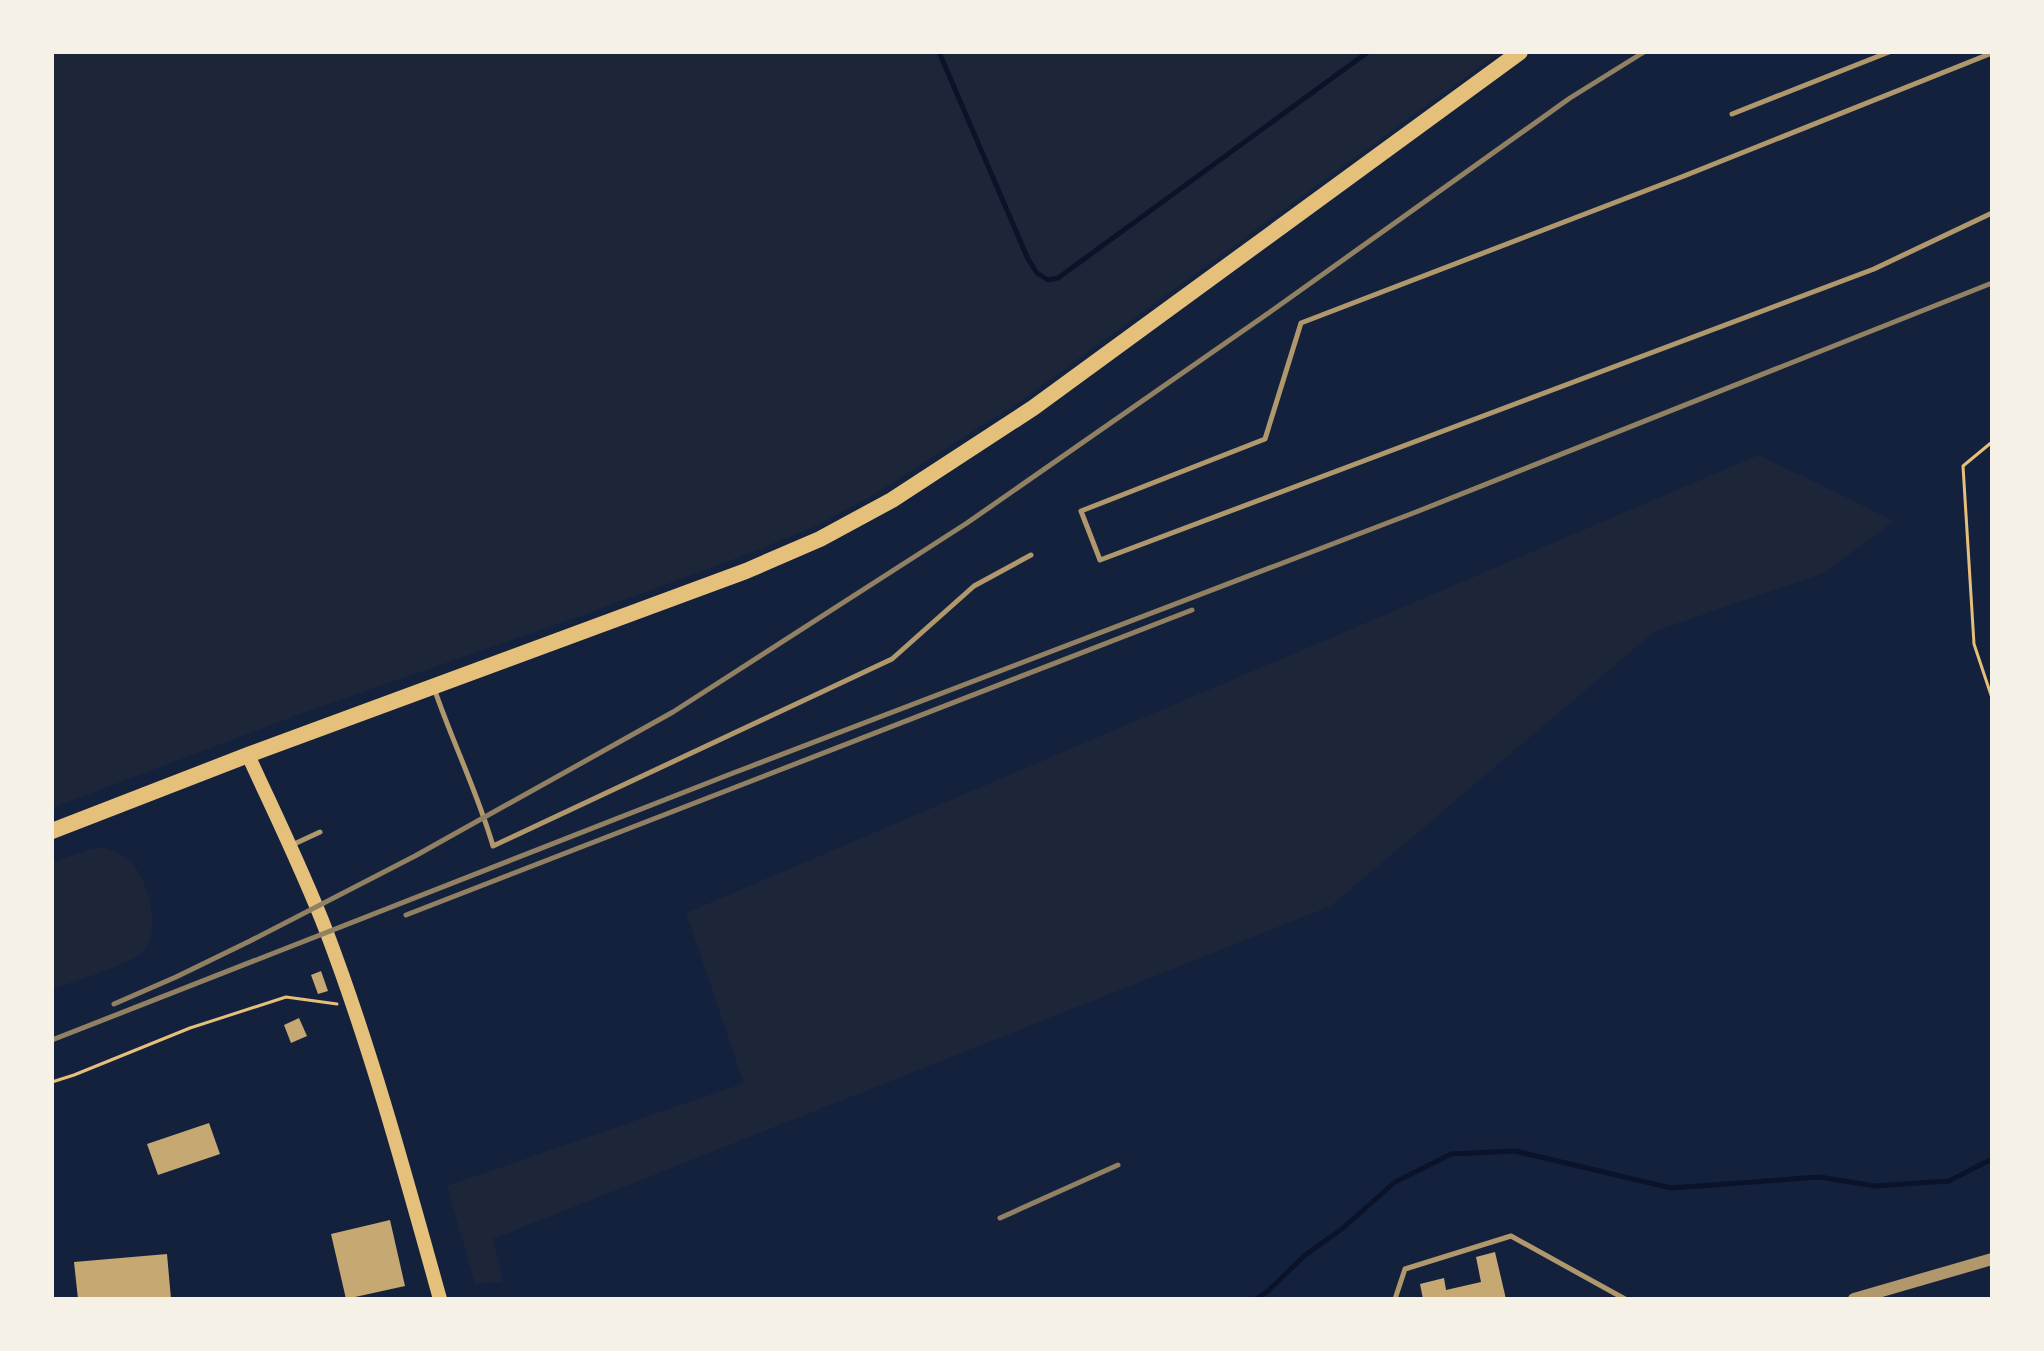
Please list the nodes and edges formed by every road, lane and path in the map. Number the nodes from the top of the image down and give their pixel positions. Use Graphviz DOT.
graph roads {
  1 [pos="1520,52"];
  2 [pos="1889,52"];
  3 [pos="1992,53"];
  4 [pos="1732,114"];
  5 [pos="1992,213"];
  6 [pos="1992,442"];
  7 [pos="1031,555"];
  8 [pos="434,687"];
  9 [pos="1992,698"];
  10 [pos="248,755"];
  11 [pos="52,831"];
  12 [pos="320,832"];
  13 [pos="289,846"];
  14 [pos="353,1009"];
  15 [pos="52,1082"];
  16 [pos="1992,1259"];
  17 [pos="440,1299"];
  18 [pos="1395,1299"];
  19 [pos="1625,1299"];
  20 [pos="1854,1299"];
  1 -- 8 [label="main road"];
  2 -- 4 [label="lane"];
  3 -- 5 [label="lane"];
  6 -- 9 [label="path"];
  7 -- 8 [label="lane"];
  8 -- 10 [label="main road"];
  10 -- 11 [label="main road"];
  10 -- 13 [label="main road"];
  12 -- 13 [label="lane"];
  13 -- 14 [label="main road"];
  14 -- 15 [label="path"];
  14 -- 17 [label="main road"];
  16 -- 20 [label="street"];
  18 -- 19 [label="lane"];
}
